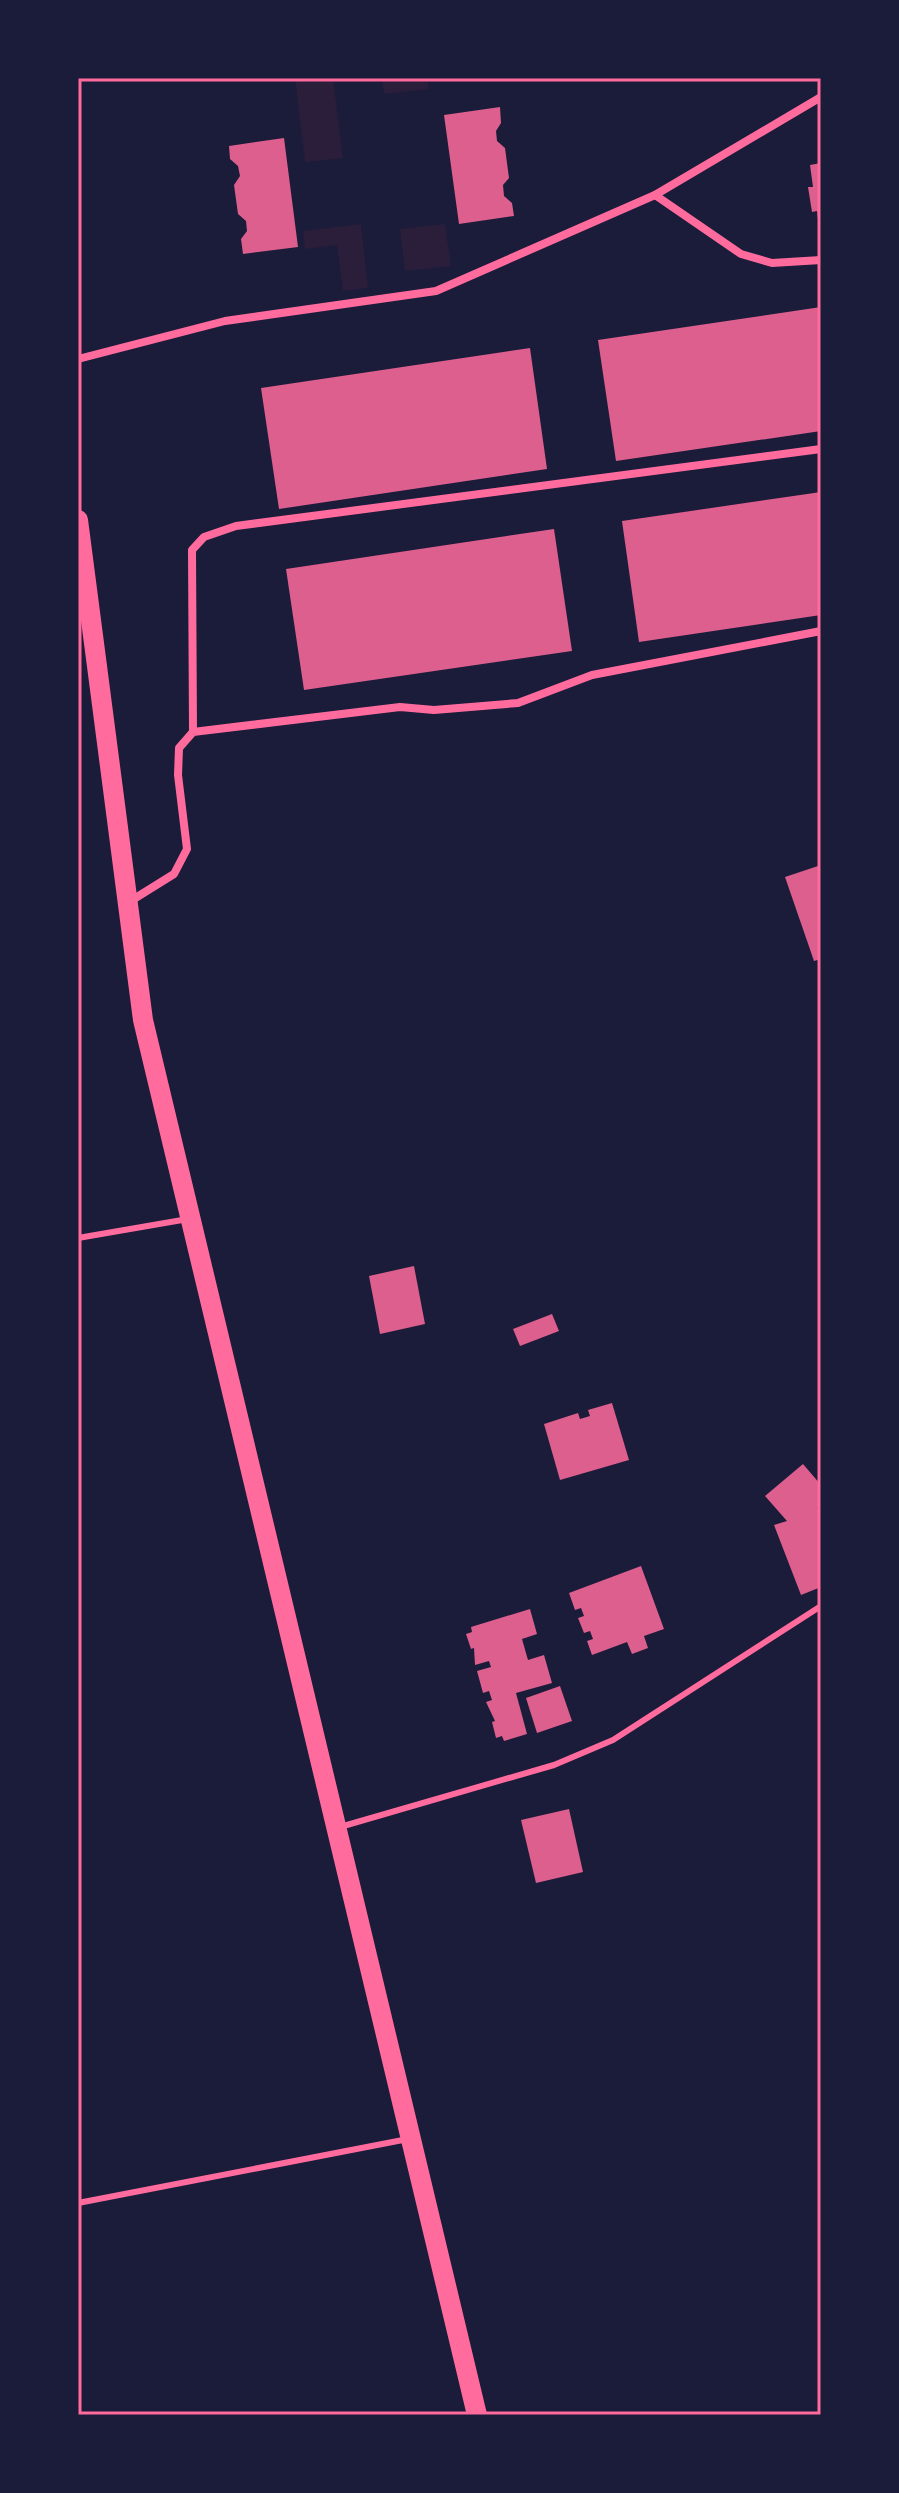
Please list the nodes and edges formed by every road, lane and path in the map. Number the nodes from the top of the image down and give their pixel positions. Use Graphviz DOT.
graph roads {
  1 [pos="821,97"];
  2 [pos="655,195"];
  3 [pos="821,260"];
  4 [pos="78,359"];
  5 [pos="821,449"];
  6 [pos="78,520"];
  7 [pos="821,631"];
  8 [pos="193,732"];
  9 [pos="129,903"];
  10 [pos="188,1219"];
  11 [pos="78,1238"];
  12 [pos="821,1606"];
  13 [pos="337,1828"];
  14 [pos="410,2139"];
  15 [pos="78,2203"];
  16 [pos="477,2415"];
  1 -- 2 [label="street"];
  2 -- 3 [label="street"];
  2 -- 4 [label="street"];
  5 -- 8 [label="street"];
  6 -- 9 [label="main road"];
  7 -- 8 [label="street"];
  8 -- 9 [label="street"];
  9 -- 10 [label="main road"];
  10 -- 11 [label="lane"];
  10 -- 13 [label="main road"];
  12 -- 13 [label="lane"];
  13 -- 14 [label="main road"];
  14 -- 15 [label="lane"];
  14 -- 16 [label="main road"];
}
